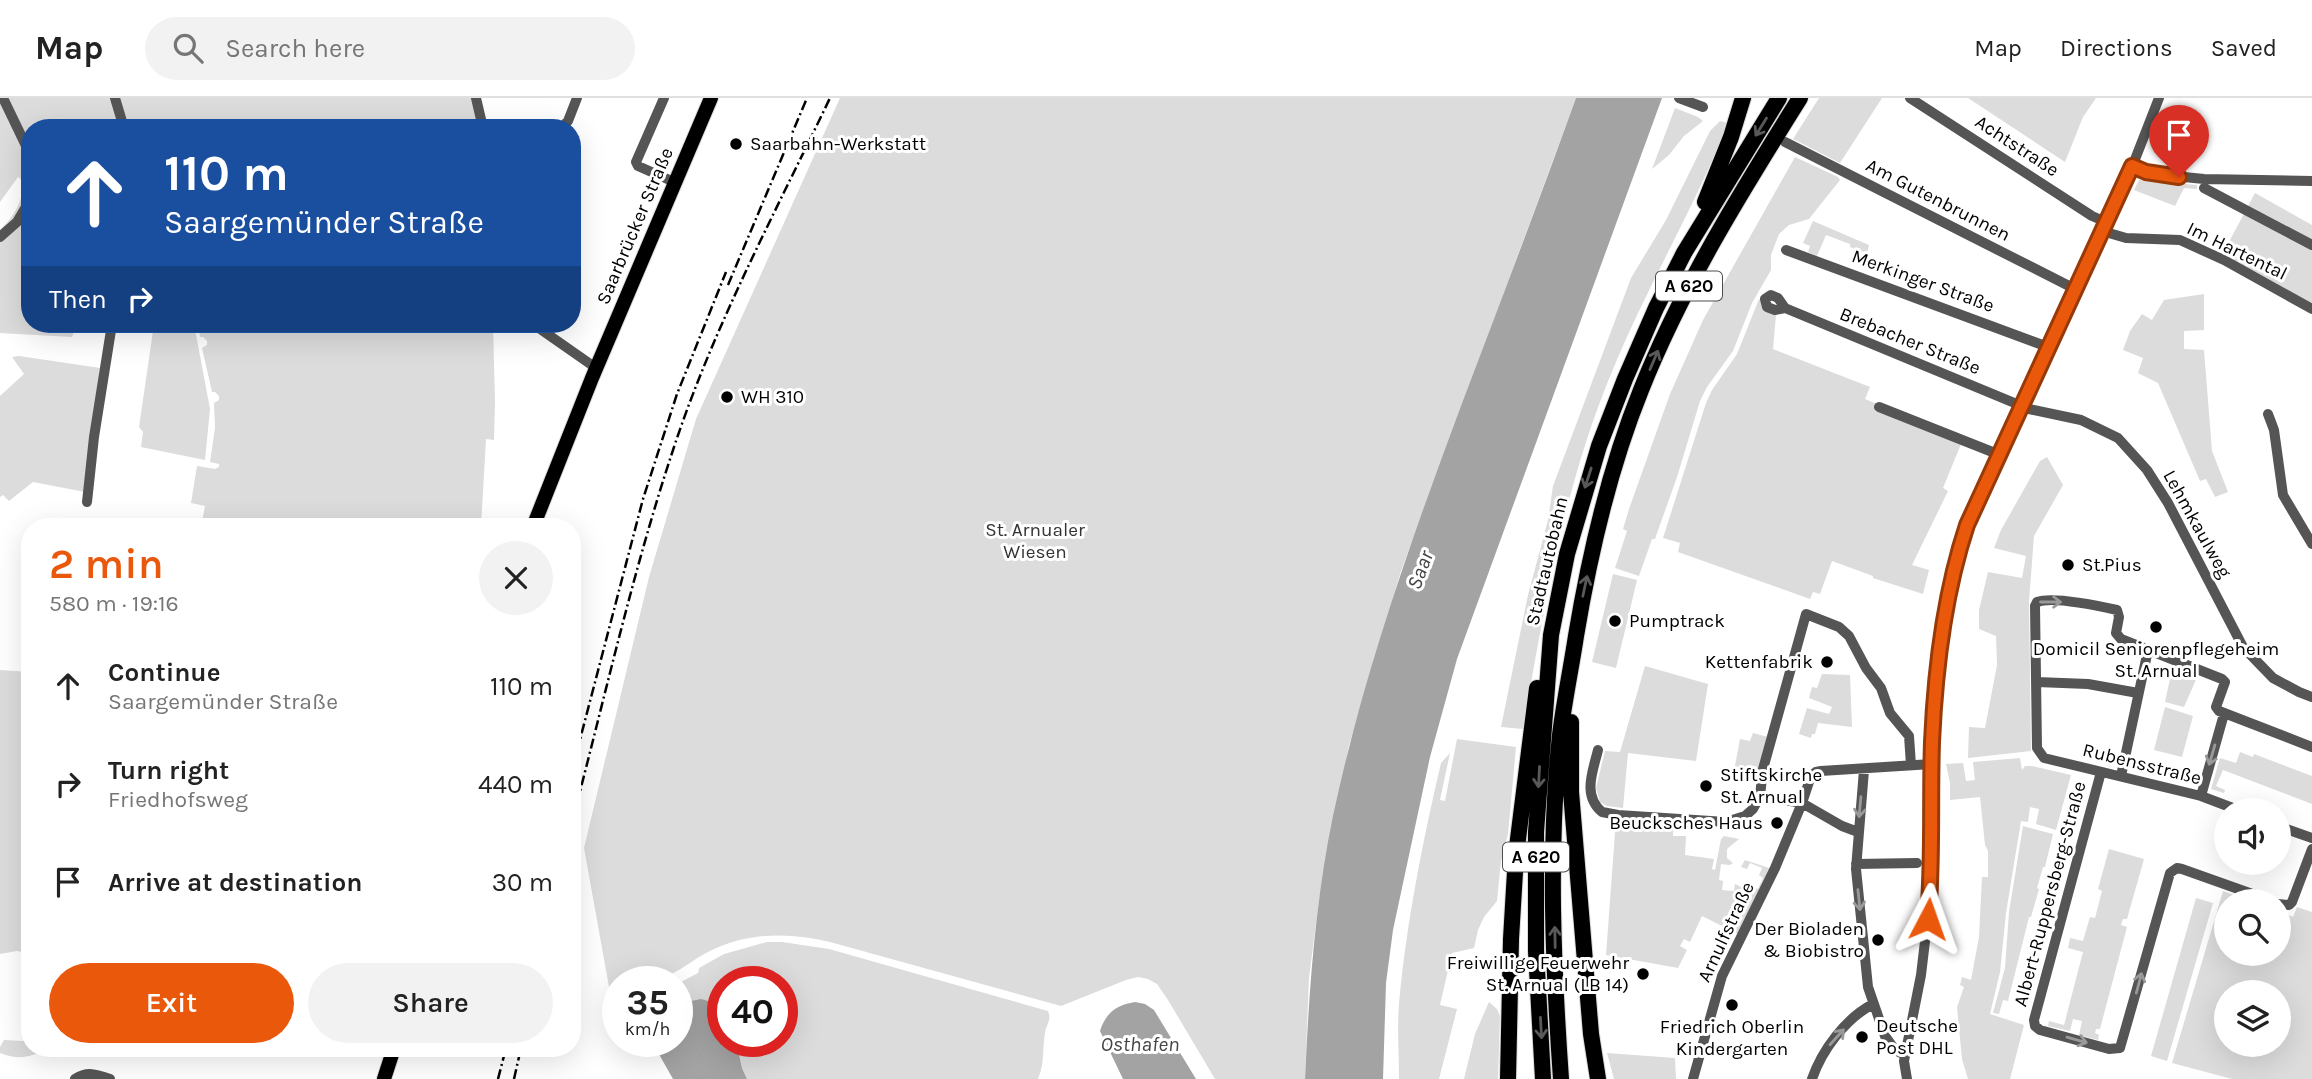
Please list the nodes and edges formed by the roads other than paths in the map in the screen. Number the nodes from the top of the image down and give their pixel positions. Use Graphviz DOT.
graph roads {
  1 [pos="3,98"];
  2 [pos="115,98"];
  3 [pos="476,98"];
  4 [pos="578,98"];
  5 [pos="664,98"];
  6 [pos="711,98"];
  7 [pos="1679,98"];
  8 [pos="1743,98"];
  9 [pos="1910,98"];
  10 [pos="2159,98"];
  11 [pos="1777,101"];
  12 [pos="1796,105"];
  13 [pos="1703,107"];
  14 [pos="121,119"];
  15 [pos="481,119"];
  16 [pos="569,119"];
  17 [pos="21,135"];
  18 [pos="1784,142"];
  19 [pos="2132,166"];
  20 [pos="2312,181"];
  21 [pos="674,183"];
  22 [pos="2204,188"];
  23 [pos="21,215"];
  24 [pos="2104,226"];
  25 [pos="0,237"];
  26 [pos="2312,245"];
  27 [pos="1786,250"];
  28 [pos="1684,253"];
  29 [pos="2075,289"];
  30 [pos="1785,309"];
  31 [pos="2312,309"];
  32 [pos="111,333"];
  33 [pos="546,333"];
  34 [pos="2048,347"];
  35 [pos="596,368"];
  36 [pos="2022,406"];
  37 [pos="1880,407"];
  38 [pos="2268,414"];
  39 [pos="2000,454"];
  40 [pos="87,502"];
  41 [pos="537,518"];
  42 [pos="2312,544"];
  43 [pos="1551,635"];
  44 [pos="2148,650"];
  45 [pos="1573,653"];
  46 [pos="2036,682"];
  47 [pos="2138,693"];
  48 [pos="2312,696"];
  49 [pos="2224,714"];
  50 [pos="2312,747"];
  51 [pos="1598,750"];
  52 [pos="1932,764"];
  53 [pos="1911,765"];
  54 [pos="1864,770"];
  55 [pos="2101,772"];
  56 [pos="2120,776"];
  57 [pos="1760,796"];
  58 [pos="2201,796"];
  59 [pos="2214,801"];
  60 [pos="1802,803"];
  61 [pos="2291,831"];
  62 [pos="1858,832"];
  63 [pos="2312,838"];
  64 [pos="2312,849"];
  65 [pos="1917,863"];
  66 [pos="1856,864"];
  67 [pos="2237,889"];
  68 [pos="2291,903"];
  69 [pos="1873,1004"];
  70 [pos="1905,1055"];
  71 [pos="391,1057"];
  72 [pos="75,1079"];
  73 [pos="110,1079"];
  74 [pos="384,1079"];
  75 [pos="1508,1079"];
  76 [pos="1544,1079"];
  77 [pos="1561,1079"];
  78 [pos="1598,1079"];
  79 [pos="1693,1079"];
  80 [pos="1812,1079"];
  81 [pos="1907,1079"];
  1 -- 17 [label="street"];
  2 -- 14 [label="street"];
  3 -- 15 [label="street"];
  4 -- 16 [label="street"];
  5 -- 21 [label="street"];
  6 -- 21 [label="main road, Saarbrücker Straße"];
  7 -- 13 [label="street"];
  8 -- 28 [label="highway"];
  9 -- 24 [label="street, Achtstraße"];
  10 -- 19 [label="street"];
  11 -- 28 [label="highway, Stadtautobahn / A 620, one-way"];
  45 -- 12 [label="highway, A 620, one-way"];
  18 -- 29 [label="street, Am Gutenbrunnen"];
  19 -- 20 [label="street"];
  19 -- 24 [label="street"];
  21 -- 35 [label="main road, Saarbrücker Straße"];
  22 -- 26 [label="street"];
  23 -- 25 [label="street"];
  24 -- 29 [label="street"];
  24 -- 31 [label="street, Im Hartental"];
  27 -- 34 [label="street, Merkinger Straße"];
  28 -- 43 [label="highway, Stadtautobahn / A 620, one-way"];
  29 -- 34 [label="street"];
  30 -- 36 [label="street, Brebacher Straße"];
  32 -- 40 [label="street"];
  33 -- 35 [label="street"];
  34 -- 36 [label="street"];
  35 -- 41 [label="main road, Saarbrücker Straße"];
  36 -- 39 [label="street"];
  36 -- 48 [label="street, Lehmkaulweg"];
  37 -- 39 [label="street"];
  38 -- 42 [label="street"];
  39 -- 52 [label="street"];
  43 -- 75 [label="highway"];
  43 -- 76 [label="highway, Stadtautobahn / A 620, one-way"];
  46 -- 44 [label="street, one-way"];
  44 -- 47 [label="street"];
  44 -- 49 [label="street"];
  77 -- 45 [label="highway, A 620, one-way"];
  45 -- 78 [label="highway"];
  46 -- 47 [label="street"];
  46 -- 55 [label="street, Rubensstraße"];
  47 -- 56 [label="street"];
  49 -- 50 [label="street"];
  49 -- 58 [label="street, one-way"];
  51 -- 57 [label="street"];
  52 -- 53 [label="street"];
  52 -- 70 [label="street"];
  53 -- 54 [label="street"];
  53 -- 57 [label="street"];
  54 -- 60 [label="street, Arnulfstraße"];
  54 -- 62 [label="street, one-way"];
  55 -- 56 [label="street, Rubensstraße"];
  55 -- 67 [label="street, Albert-Ruppersberg-Straße, one-way"];
  56 -- 58 [label="street, Rubensstraße"];
  57 -- 60 [label="street"];
  58 -- 59 [label="street, Rubensstraße"];
  60 -- 62 [label="street"];
  60 -- 79 [label="street, Arnulfstraße"];
  61 -- 63 [label="street"];
  62 -- 66 [label="street"];
  64 -- 68 [label="street"];
  65 -- 66 [label="street"];
  66 -- 69 [label="street, one-way"];
  69 -- 70 [label="street"];
  80 -- 69 [label="street, one-way"];
  70 -- 81 [label="street"];
  71 -- 74 [label="main road"];
  72 -- 73 [label="street"];
}
